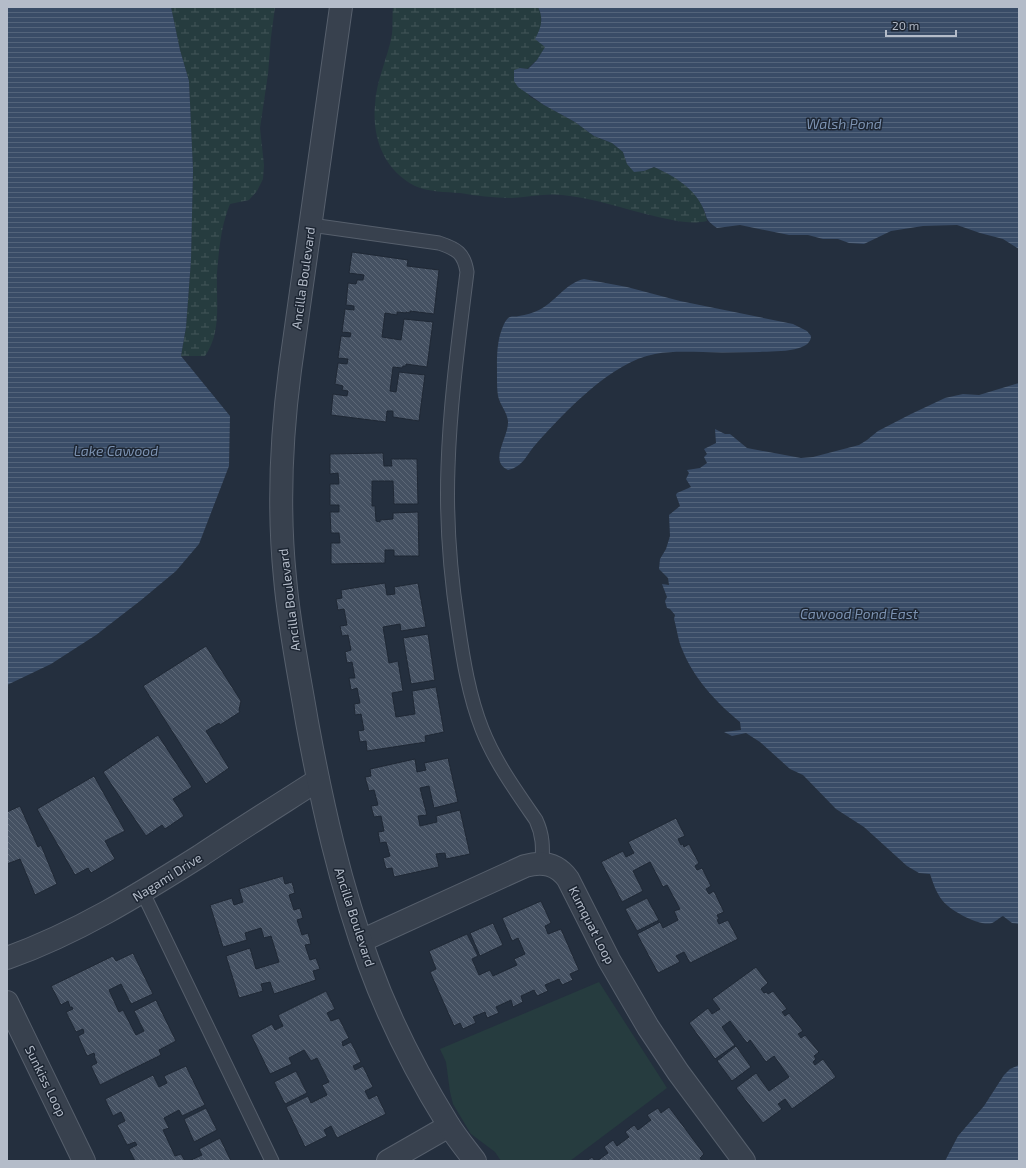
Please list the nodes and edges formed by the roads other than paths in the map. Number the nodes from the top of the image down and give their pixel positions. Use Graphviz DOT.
graph roads {
  1 [pos="340,7"];
  2 [pos="310,225"];
  3 [pos="318,780"];
  4 [pos="542,864"];
  5 [pos="143,892"];
  6 [pos="361,941"];
  7 [pos="7,958"];
  8 [pos="7,1002"];
  9 [pos="449,1126"];
  10 [pos="84,1161"];
  11 [pos="272,1161"];
  12 [pos="388,1161"];
  13 [pos="475,1161"];
  14 [pos="744,1161"];
  1 -- 2 [label="street, Ancilla Boulevard"];
  2 -- 3 [label="street, Ancilla Boulevard"];
  2 -- 4 [label="lane"];
  3 -- 5 [label="street, Nagami Drive"];
  3 -- 6 [label="street, Ancilla Boulevard"];
  4 -- 6 [label="street, Kumquat Loop"];
  4 -- 14 [label="street, Kumquat Loop"];
  5 -- 7 [label="street, Nagami Drive"];
  5 -- 11 [label="lane"];
  6 -- 9 [label="street, Ancilla Boulevard"];
  8 -- 10 [label="street, Sunkiss Loop"];
  9 -- 12 [label="street"];
  9 -- 13 [label="street, Ancilla Boulevard"];
}
